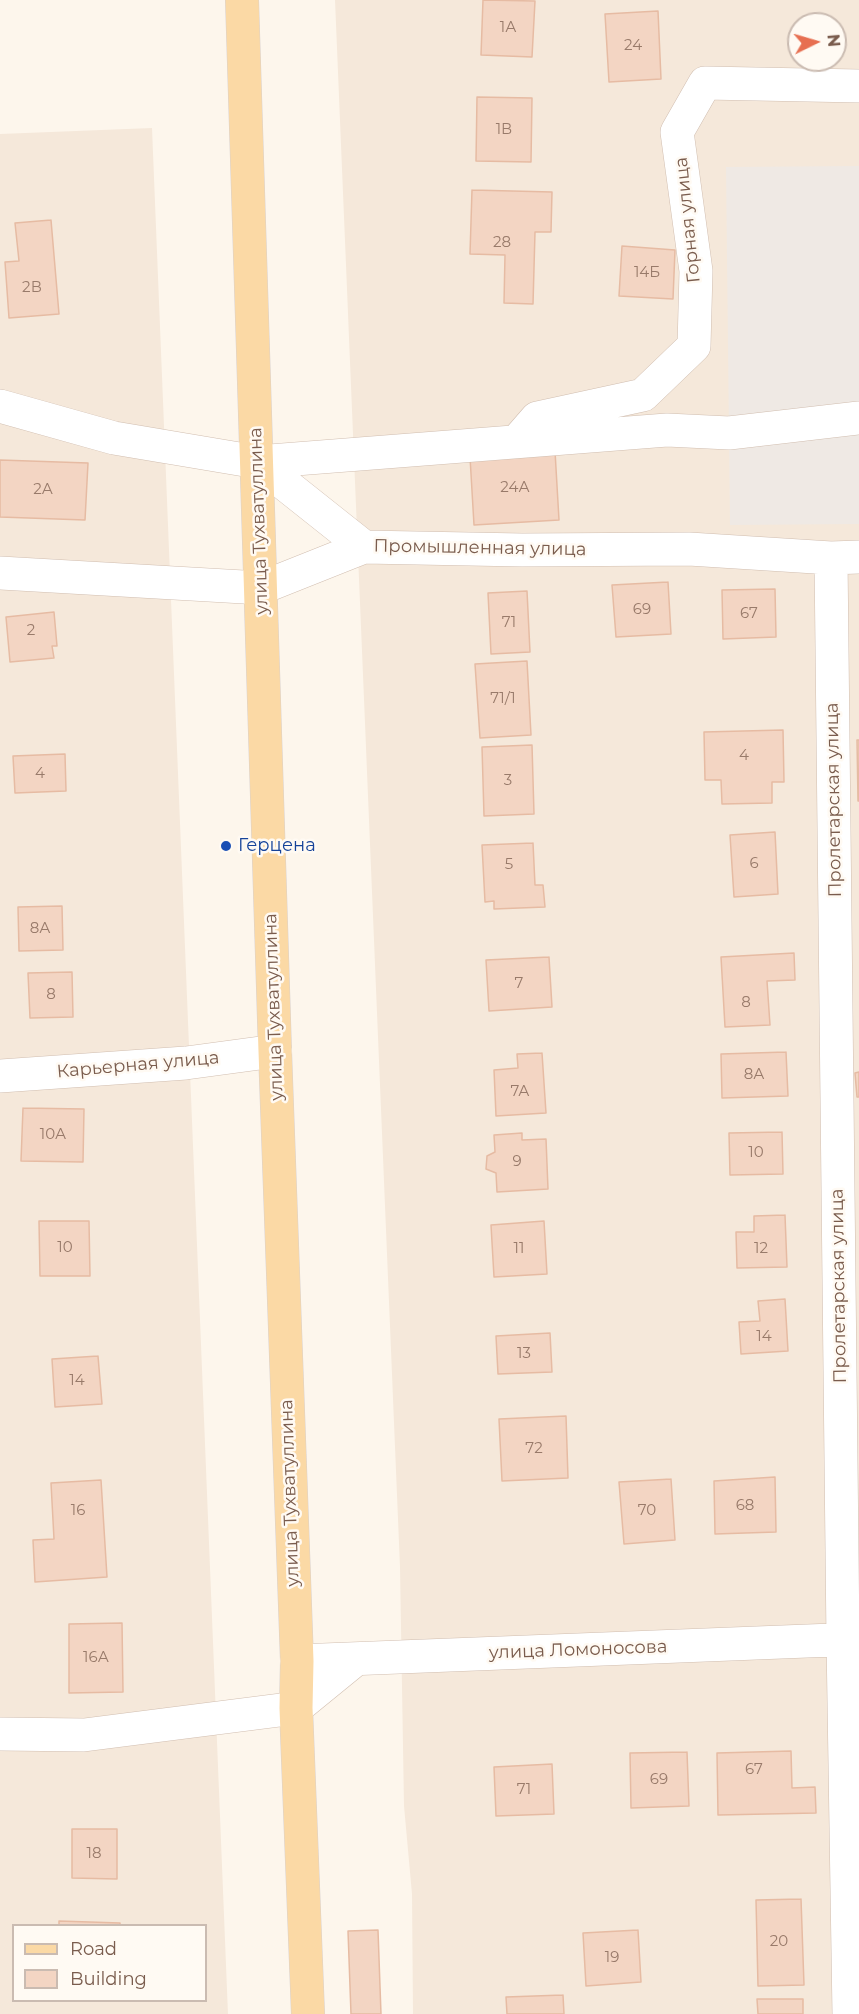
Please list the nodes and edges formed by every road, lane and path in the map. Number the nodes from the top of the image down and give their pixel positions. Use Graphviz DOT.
graph roads {
  1 [pos="242,0"];
  2 [pos="859,86"];
  3 [pos="0,406"];
  4 [pos="859,418"];
  5 [pos="518,441"];
  6 [pos="257,462"];
  7 [pos="364,547"];
  8 [pos="845,558"];
  9 [pos="0,573"];
  10 [pos="261,588"];
  11 [pos="275,1051"];
  12 [pos="0,1076"];
  13 [pos="851,1639"];
  14 [pos="356,1659"];
  15 [pos="297,1661"];
  16 [pos="296,1708"];
  17 [pos="0,1734"];
  18 [pos="308,2014"];
  19 [pos="849,2014"];
  1 -- 6 [label="main road, улица Тухватуллина"];
  2 -- 5 [label="street, Горная улица"];
  3 -- 6 [label="street"];
  4 -- 5 [label="street"];
  5 -- 6 [label="street"];
  6 -- 7 [label="street"];
  6 -- 10 [label="main road, улица Тухватуллина"];
  7 -- 8 [label="street, Промышленная улица"];
  7 -- 10 [label="street, Промышленная улица"];
  8 -- 13 [label="street, Пролетарская улица"];
  9 -- 10 [label="street, Промышленная улица"];
  10 -- 11 [label="main road, улица Тухватуллина"];
  11 -- 12 [label="street, Карьерная улица"];
  11 -- 15 [label="main road, улица Тухватуллина"];
  13 -- 14 [label="street, улица Ломоносова"];
  13 -- 19 [label="street, Пролетарская улица"];
  14 -- 15 [label="street, улица Ломоносова"];
  14 -- 16 [label="street"];
  15 -- 16 [label="main road, улица Тухватуллина"];
  16 -- 17 [label="street"];
  16 -- 18 [label="main road, улица Тухватуллина"];
}
